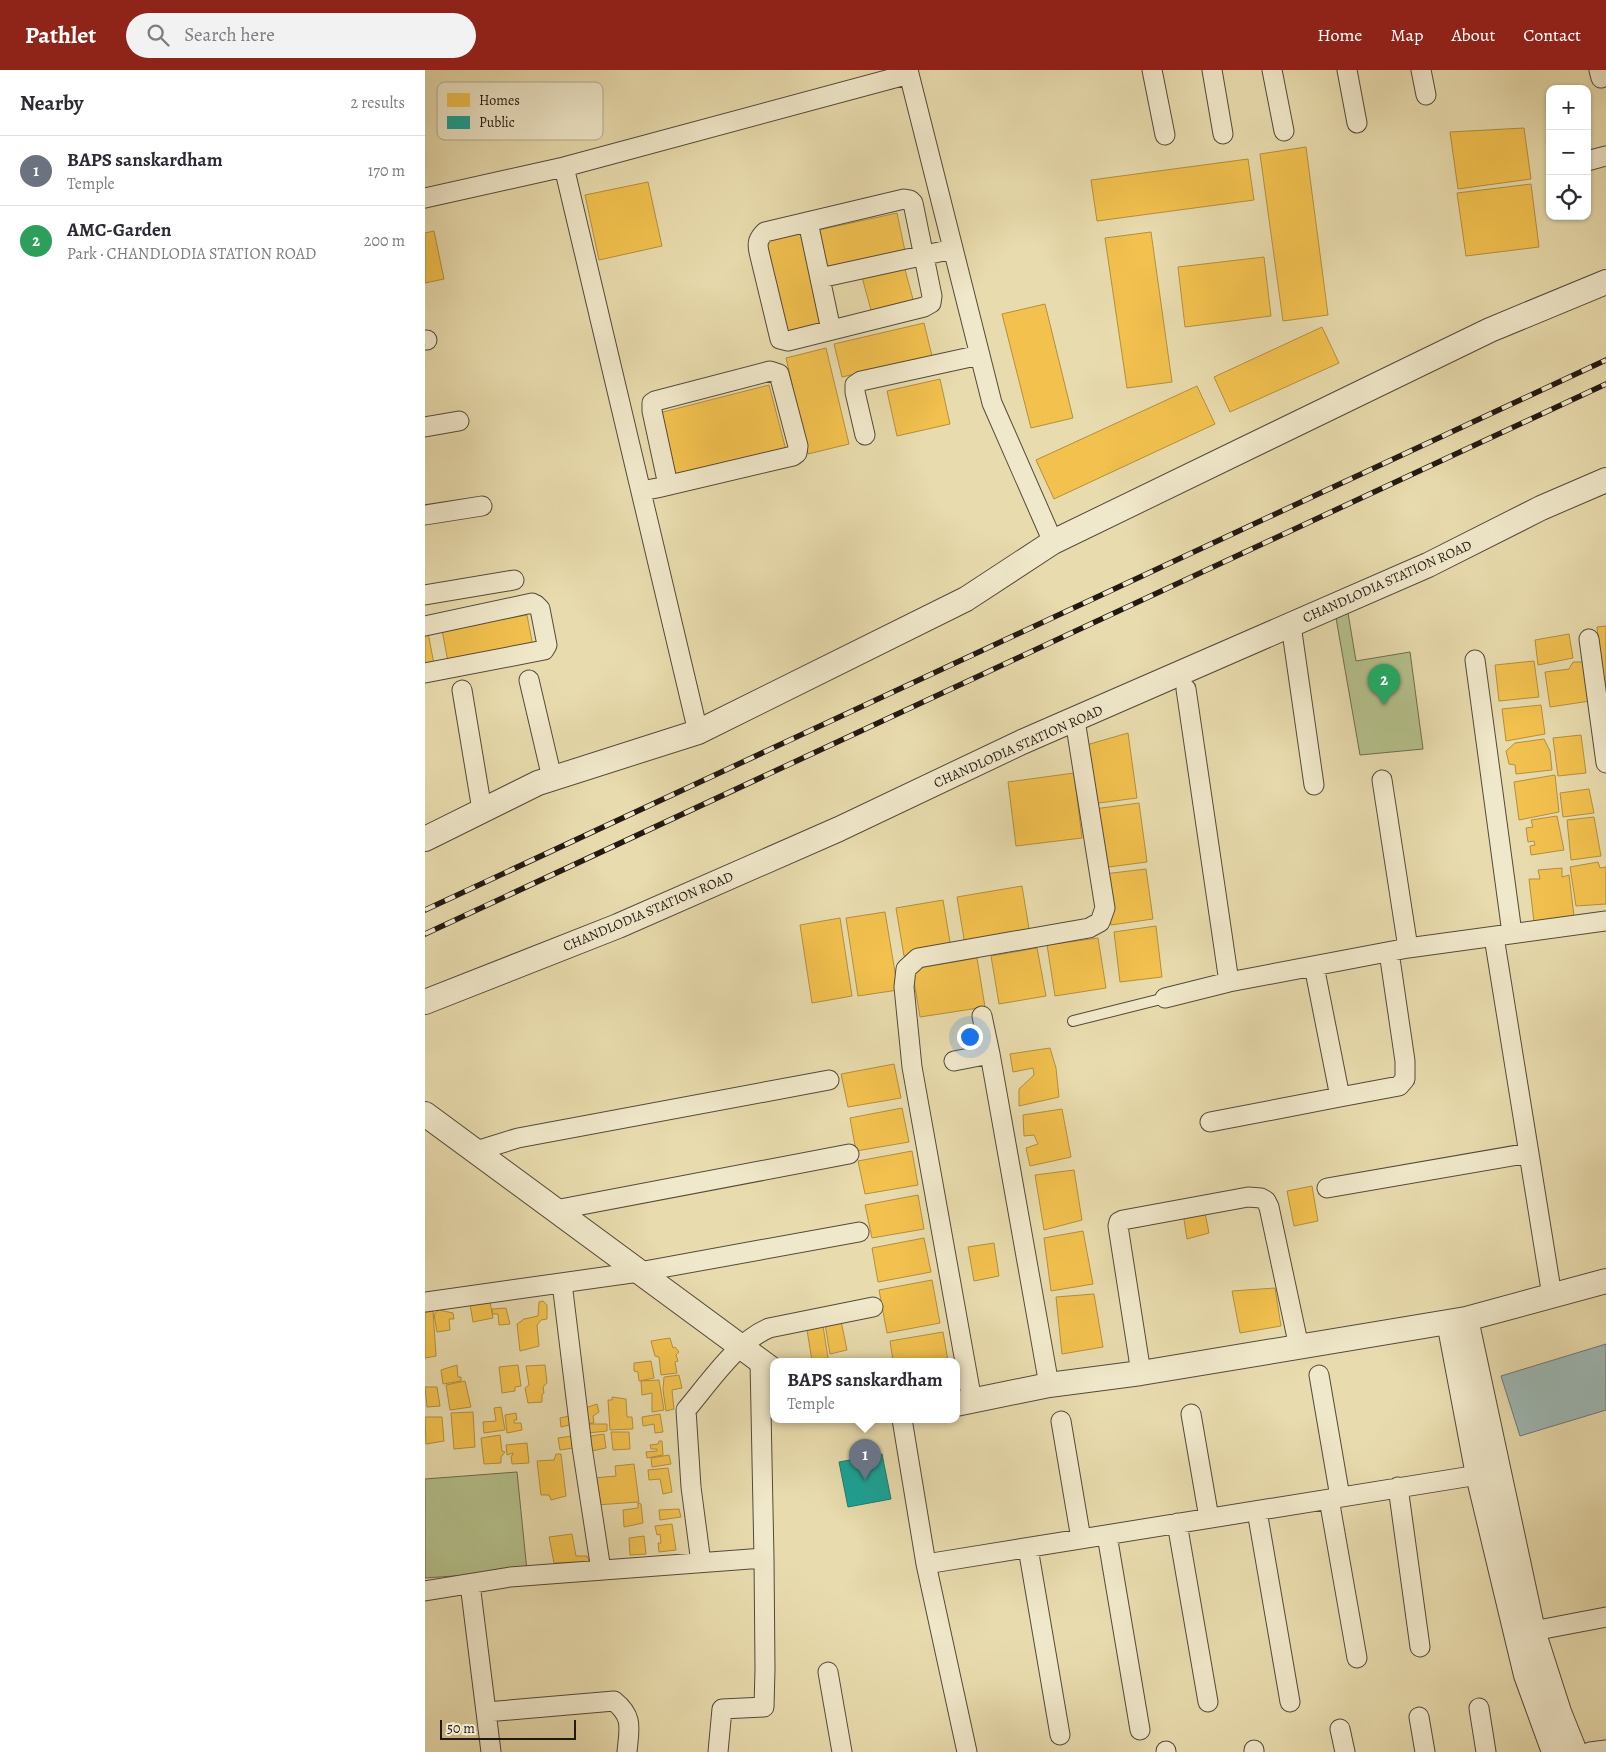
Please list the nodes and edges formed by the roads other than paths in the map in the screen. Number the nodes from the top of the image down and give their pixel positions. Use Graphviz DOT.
graph roads {
  1 [pos="1152,70"];
  2 [pos="1212,70"];
  3 [pos="1271,70"];
  4 [pos="1347,70"];
  5 [pos="1421,70"];
  6 [pos="908,72"];
  7 [pos="1426,95"];
  8 [pos="1357,122"];
  9 [pos="1284,131"];
  10 [pos="1223,134"];
  11 [pos="1165,135"];
  12 [pos="1606,156"];
  13 [pos="1591,160"];
  14 [pos="564,167"];
  15 [pos="425,198"];
  16 [pos="807,222"];
  17 [pos="953,249"];
  18 [pos="924,254"];
  19 [pos="820,278"];
  20 [pos="1606,282"];
  21 [pos="831,330"];
  22 [pos="980,355"];
  23 [pos="459,421"];
  24 [pos="425,427"];
  25 [pos="865,435"];
  26 [pos="1606,480"];
  27 [pos="668,485"];
  28 [pos="641,492"];
  29 [pos="482,506"];
  30 [pos="425,515"];
  31 [pos="1053,542"];
  32 [pos="514,580"];
  33 [pos="425,595"];
  34 [pos="1291,625"];
  35 [pos="425,626"];
  36 [pos="1589,639"];
  37 [pos="1475,660"];
  38 [pos="425,673"];
  39 [pos="529,680"];
  40 [pos="1186,689"];
  41 [pos="462,690"];
  42 [pos="1075,720"];
  43 [pos="698,732"];
  44 [pos="1606,763"];
  45 [pos="552,778"];
  46 [pos="1382,780"];
  47 [pos="1314,785"];
  48 [pos="482,810"];
  49 [pos="425,839"];
  50 [pos="1606,921"];
  51 [pos="1503,935"];
  52 [pos="1408,948"];
  53 [pos="1389,952"];
  54 [pos="1314,966"];
  55 [pos="1229,982"];
  56 [pos="1165,998"];
  57 [pos="425,1002"];
  58 [pos="982,1016"];
  59 [pos="1073,1021"];
  60 [pos="990,1054"];
  61 [pos="954,1061"];
  62 [pos="829,1080"];
  63 [pos="1340,1097"];
  64 [pos="425,1114"];
  65 [pos="1210,1122"];
  66 [pos="476,1152"];
  67 [pos="1529,1153"];
  68 [pos="849,1154"];
  69 [pos="1327,1188"];
  70 [pos="555,1210"];
  71 [pos="859,1232"];
  72 [pos="639,1272"];
  73 [pos="1606,1280"];
  74 [pos="562,1283"];
  75 [pos="1551,1296"];
  76 [pos="425,1302"];
  77 [pos="873,1307"];
  78 [pos="1457,1321"];
  79 [pos="740,1346"];
  80 [pos="1299,1347"];
  81 [pos="957,1358"];
  82 [pos="767,1366"];
  83 [pos="1141,1373"];
  84 [pos="1319,1374"];
  85 [pos="960,1376"];
  86 [pos="1049,1385"];
  87 [pos="964,1402"];
  88 [pos="1191,1414"];
  89 [pos="1061,1421"];
  90 [pos="903,1423"];
  91 [pos="1478,1475"];
  92 [pos="1398,1487"];
  93 [pos="1334,1498"];
  94 [pos="1257,1510"];
  95 [pos="1209,1518"];
  96 [pos="1177,1524"];
  97 [pos="1107,1535"];
  98 [pos="1081,1539"];
  99 [pos="1028,1548"];
  100 [pos="764,1558"];
  101 [pos="701,1563"];
  102 [pos="926,1564"];
  103 [pos="601,1570"];
  104 [pos="470,1584"];
  105 [pos="425,1592"];
  106 [pos="1606,1617"];
  107 [pos="1533,1631"];
  108 [pos="1420,1647"];
  109 [pos="1357,1658"];
  110 [pos="828,1672"];
  111 [pos="1208,1702"];
  112 [pos="1290,1702"];
  113 [pos="1479,1708"];
  114 [pos="486,1712"];
  115 [pos="1419,1717"];
  116 [pos="1341,1729"];
  117 [pos="1140,1730"];
  118 [pos="1060,1735"];
  119 [pos="1606,1750"];
  120 [pos="491,1752"];
  121 [pos="627,1752"];
  122 [pos="718,1752"];
  123 [pos="842,1752"];
  124 [pos="967,1752"];
  125 [pos="1345,1752"];
  126 [pos="1425,1752"];
  127 [pos="1486,1752"];
  128 [pos="1554,1752"];
  129 [pos="1575,1752"];
  130 [pos="1590,1752"];
  1 -- 11 [label="street"];
  2 -- 10 [label="street"];
  3 -- 9 [label="street"];
  4 -- 8 [label="street"];
  5 -- 7 [label="street"];
  6 -- 14 [label="street"];
  6 -- 17 [label="street"];
  12 -- 13 [label="street"];
  14 -- 15 [label="street"];
  14 -- 28 [label="street"];
  16 -- 18 [label="street"];
  16 -- 19 [label="street"];
  16 -- 21 [label="street"];
  17 -- 18 [label="street"];
  17 -- 22 [label="street"];
  18 -- 19 [label="street"];
  18 -- 21 [label="street"];
  19 -- 21 [label="street"];
  20 -- 31 [label="street"];
  22 -- 25 [label="street"];
  22 -- 31 [label="street"];
  23 -- 24 [label="street"];
  26 -- 34 [label="street, CHANDLODIA STATION ROAD"];
  27 -- 27 [label="street"];
  27 -- 28 [label="street"];
  28 -- 43 [label="street"];
  29 -- 30 [label="street"];
  31 -- 43 [label="street"];
  32 -- 33 [label="street"];
  34 -- 42 [label="street, CHANDLODIA STATION ROAD"];
  34 -- 47 [label="street"];
  35 -- 38 [label="street"];
  36 -- 44 [label="street"];
  37 -- 51 [label="street"];
  39 -- 45 [label="street"];
  40 -- 55 [label="street"];
  41 -- 48 [label="street"];
  42 -- 57 [label="street, CHANDLODIA STATION ROAD"];
  42 -- 81 [label="street"];
  43 -- 45 [label="street"];
  45 -- 48 [label="street"];
  46 -- 52 [label="street"];
  48 -- 49 [label="street"];
  50 -- 51 [label="street"];
  51 -- 52 [label="street"];
  51 -- 67 [label="street"];
  52 -- 53 [label="street"];
  53 -- 54 [label="street"];
  53 -- 63 [label="street"];
  54 -- 55 [label="street"];
  54 -- 63 [label="street"];
  55 -- 56 [label="street"];
  56 -- 59 [label="lane"];
  58 -- 60 [label="street"];
  60 -- 61 [label="street"];
  60 -- 86 [label="street"];
  62 -- 66 [label="street"];
  63 -- 65 [label="street"];
  64 -- 66 [label="street"];
  66 -- 70 [label="street"];
  67 -- 69 [label="street"];
  67 -- 75 [label="street"];
  68 -- 70 [label="street"];
  70 -- 72 [label="street"];
  71 -- 72 [label="street"];
  72 -- 74 [label="street"];
  72 -- 79 [label="street"];
  73 -- 75 [label="street"];
  74 -- 76 [label="street"];
  74 -- 103 [label="street"];
  75 -- 78 [label="street"];
  77 -- 79 [label="street"];
  78 -- 80 [label="street"];
  78 -- 91 [label="street"];
  78 -- 107 [label="street"];
  79 -- 82 [label="street"];
  79 -- 101 [label="street"];
  80 -- 83 [label="street"];
  80 -- 83 [label="street"];
  82 -- 100 [label="street"];
  83 -- 86 [label="street"];
  84 -- 93 [label="street"];
  85 -- 87 [label="street"];
  86 -- 87 [label="street"];
  88 -- 95 [label="street"];
  89 -- 98 [label="street"];
  90 -- 102 [label="street"];
  91 -- 92 [label="street"];
  91 -- 128 [label="street"];
  92 -- 93 [label="street"];
  92 -- 108 [label="street"];
  93 -- 94 [label="street"];
  93 -- 109 [label="street"];
  94 -- 95 [label="street"];
  94 -- 112 [label="street"];
  95 -- 96 [label="street"];
  96 -- 97 [label="street"];
  96 -- 111 [label="street"];
  97 -- 98 [label="street"];
  97 -- 117 [label="street"];
  98 -- 99 [label="street"];
  99 -- 102 [label="street"];
  99 -- 118 [label="street"];
  100 -- 101 [label="street"];
  100 -- 122 [label="street"];
  101 -- 103 [label="street"];
  102 -- 124 [label="street"];
  103 -- 104 [label="street"];
  104 -- 105 [label="street"];
  104 -- 114 [label="street"];
  106 -- 107 [label="street"];
  107 -- 129 [label="street"];
  110 -- 123 [label="street"];
  113 -- 127 [label="street"];
  114 -- 120 [label="street"];
  114 -- 121 [label="street"];
  115 -- 126 [label="street"];
  116 -- 125 [label="street"];
  119 -- 130 [label="street"];
}
